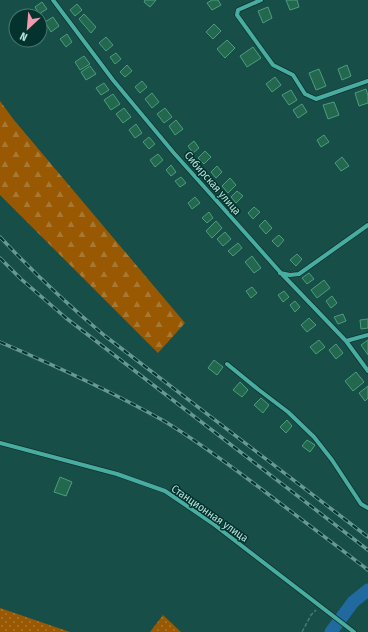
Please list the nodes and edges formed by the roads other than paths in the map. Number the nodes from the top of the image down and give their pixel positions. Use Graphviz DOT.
graph roads {
  1 [pos="53,0"];
  2 [pos="261,0"];
  3 [pos="368,81"];
  4 [pos="368,225"];
  5 [pos="280,272"];
  6 [pos="368,334"];
  7 [pos="346,341"];
  8 [pos="227,364"];
  9 [pos="368,371"];
  10 [pos="0,443"];
  11 [pos="368,508"];
  12 [pos="352,631"];
  1 -- 5 [label="street, Сибирская улица"];
  2 -- 3 [label="street"];
  4 -- 5 [label="street"];
  5 -- 7 [label="street, Сибирская улица"];
  6 -- 7 [label="street"];
  7 -- 9 [label="street, Сибирская улица"];
  8 -- 11 [label="street"];
  10 -- 12 [label="street, Станционная улица"];
}
